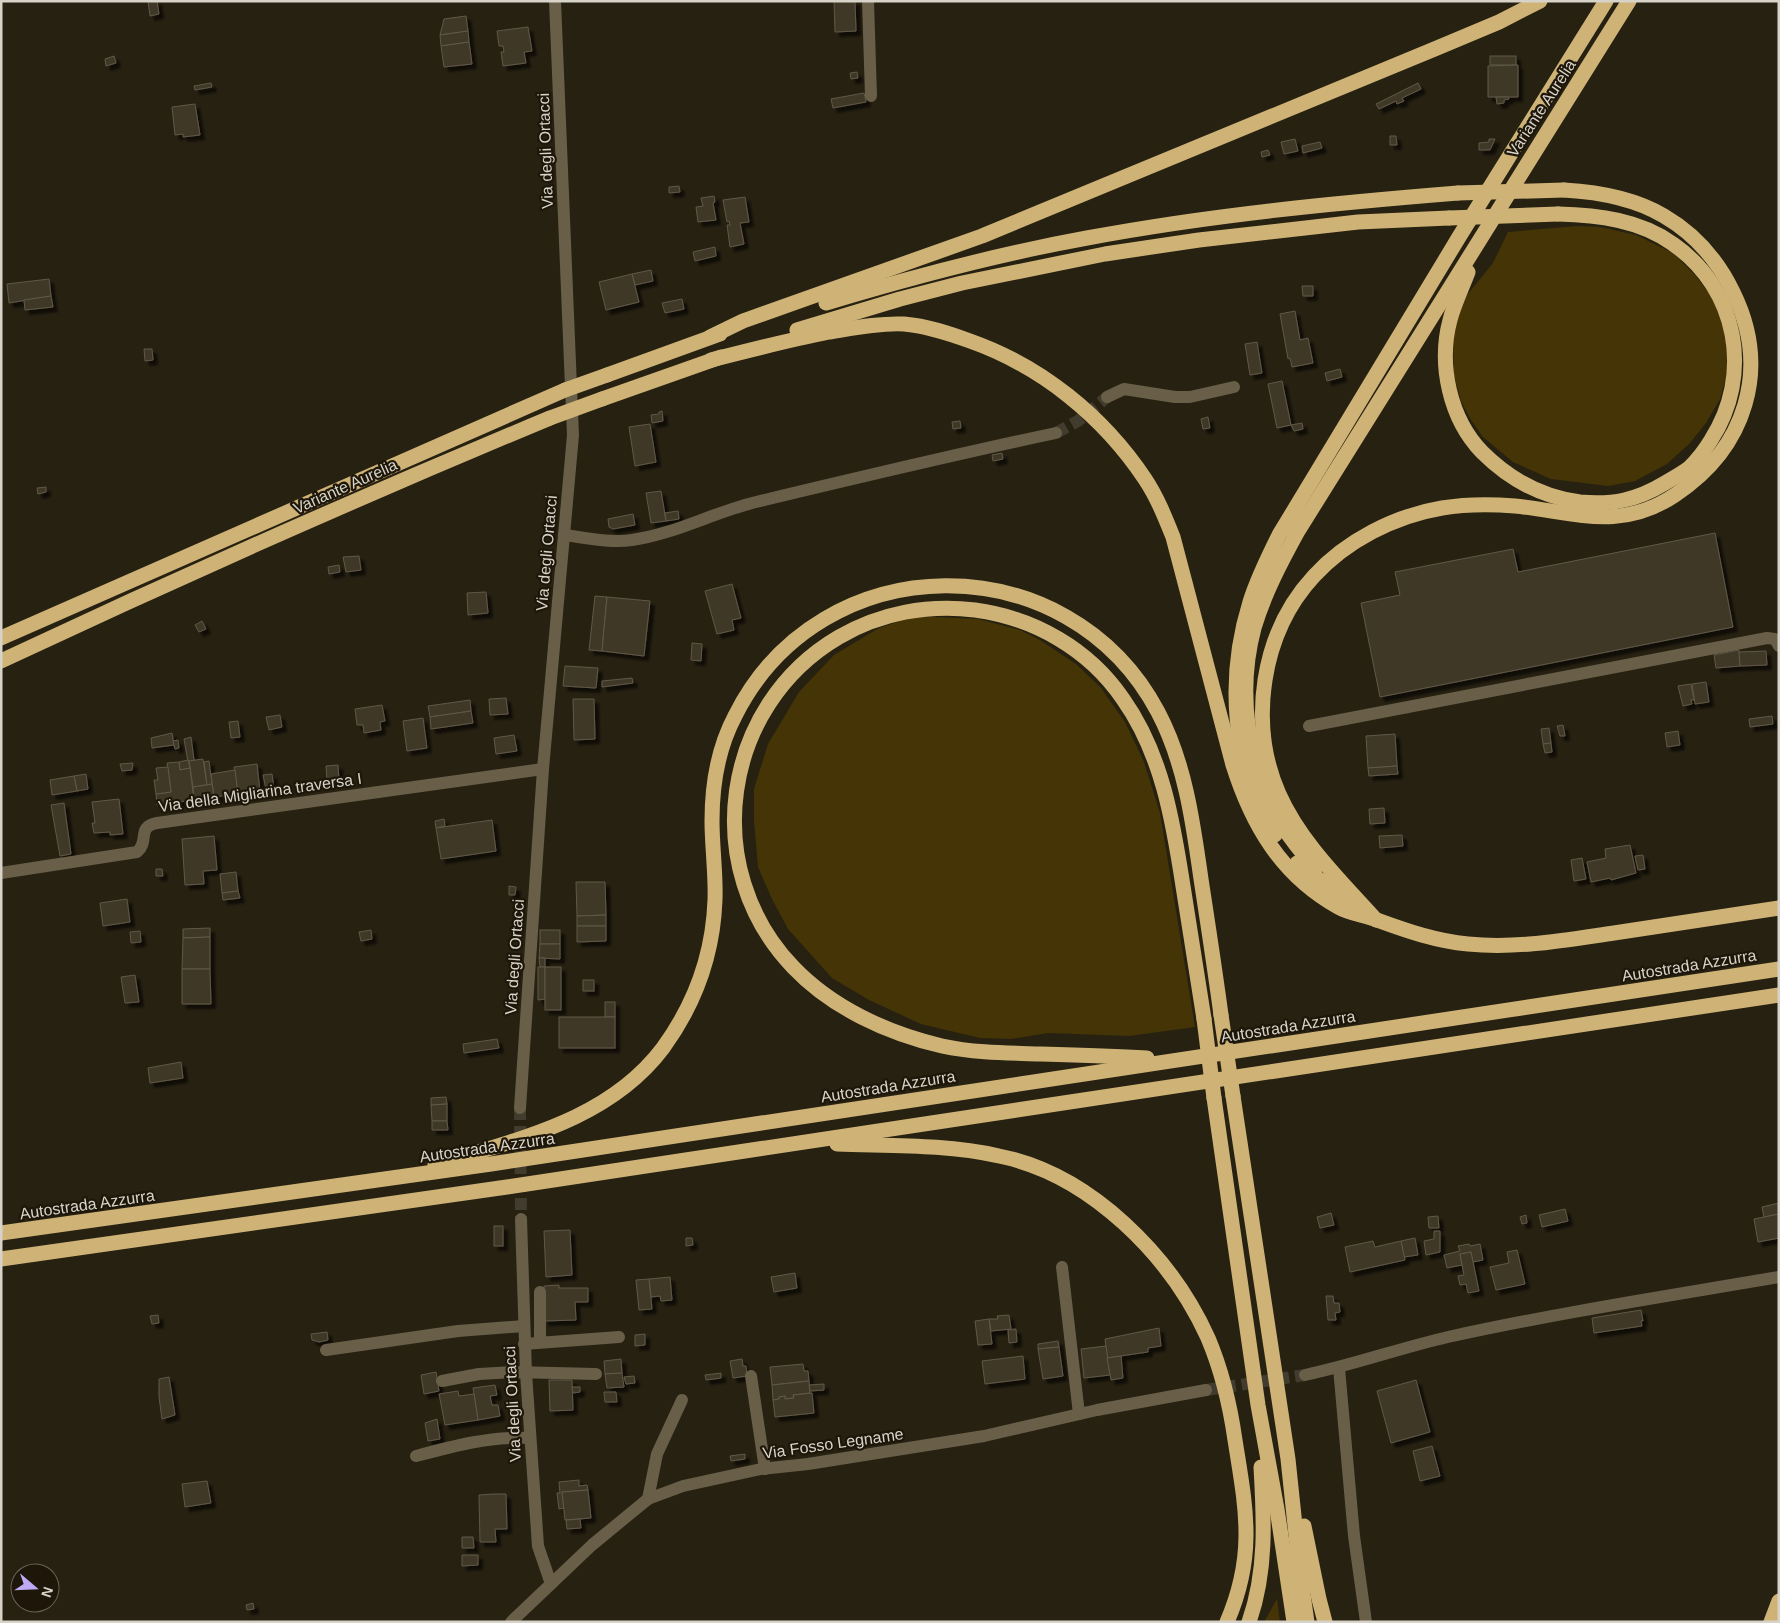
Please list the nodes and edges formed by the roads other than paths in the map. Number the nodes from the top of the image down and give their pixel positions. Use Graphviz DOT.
graph roads {
  1 [pos="555,1"];
  2 [pos="868,1"];
  3 [pos="1540,1"];
  4 [pos="1606,1"];
  5 [pos="1629,1"];
  6 [pos="871,96"];
  7 [pos="1483,235"];
  8 [pos="710,337"];
  9 [pos="711,360"];
  10 [pos="1234,387"];
  11 [pos="1107,398"];
  12 [pos="1056,433"];
  13 [pos="564,535"];
  14 [pos="1,638"];
  15 [pos="1779,646"];
  16 [pos="1,661"];
  17 [pos="1243,667"];
  18 [pos="1309,726"];
  19 [pos="543,769"];
  20 [pos="1,873"];
  21 [pos="1779,908"];
  22 [pos="1376,920"];
  23 [pos="1779,969"];
  24 [pos="1779,995"];
  25 [pos="1186,1059"];
  26 [pos="520,1108"];
  27 [pos="798,1143"];
  28 [pos="391,1179"];
  29 [pos="521,1219"];
  30 [pos="1,1233"];
  31 [pos="1,1259"];
  32 [pos="1062,1267"];
  33 [pos="1779,1277"];
  34 [pos="540,1292"];
  35 [pos="524,1326"];
  36 [pos="619,1337"];
  37 [pos="540,1342"];
  38 [pos="524,1344"];
  39 [pos="326,1350"];
  40 [pos="1339,1368"];
  41 [pos="526,1373"];
  42 [pos="596,1374"];
  43 [pos="1305,1374"];
  44 [pos="751,1376"];
  45 [pos="442,1381"];
  46 [pos="1206,1390"];
  47 [pos="682,1400"];
  48 [pos="1258,1405"];
  49 [pos="1079,1414"];
  50 [pos="529,1438"];
  51 [pos="416,1456"];
  52 [pos="1288,1459"];
  53 [pos="765,1469"];
  54 [pos="648,1499"];
  55 [pos="551,1584"];
  56 [pos="1779,1601"];
  57 [pos="511,1622"];
  58 [pos="1227,1622"];
  59 [pos="1249,1622"];
  60 [pos="1294,1622"];
  61 [pos="1307,1622"];
  62 [pos="1325,1622"];
  63 [pos="1366,1622"];
  64 [pos="1771,1622"];
  1 -- 13 [label="street, Via degli Ortacci"];
  2 -- 6 [label="street"];
  3 -- 8 [label="highway"];
  4 -- 17 [label="highway"];
  5 -- 7 [label="highway, Variante Aurelia"];
  7 -- 9 [label="highway, bridge"];
  7 -- 17 [label="highway"];
  8 -- 14 [label="highway, Variante Aurelia, bridge"];
  8 -- 22 [label="highway, bridge"];
  9 -- 16 [label="highway, Variante Aurelia, bridge"];
  9 -- 22 [label="highway"];
  10 -- 11 [label="street"];
  12 -- 13 [label="street"];
  13 -- 19 [label="street, Via degli Ortacci"];
  15 -- 18 [label="street"];
  17 -- 22 [label="highway"];
  19 -- 20 [label="street, Via della Migliarina traversa I"];
  19 -- 26 [label="street, Via degli Ortacci"];
  21 -- 22 [label="highway"];
  23 -- 25 [label="highway, Autostrada Azzurra"];
  24 -- 27 [label="highway"];
  25 -- 28 [label="highway, Autostrada Azzurra"];
  25 -- 48 [label="highway, bridge"];
  27 -- 31 [label="highway"];
  27 -- 58 [label="highway"];
  28 -- 30 [label="highway, Autostrada Azzurra"];
  28 -- 52 [label="highway, bridge"];
  29 -- 35 [label="street, Via degli Ortacci"];
  32 -- 49 [label="street"];
  33 -- 40 [label="street"];
  34 -- 37 [label="street"];
  35 -- 38 [label="street, Via degli Ortacci"];
  35 -- 39 [label="street"];
  36 -- 37 [label="street"];
  37 -- 38 [label="street"];
  38 -- 41 [label="street, Via degli Ortacci"];
  40 -- 43 [label="street"];
  40 -- 63 [label="street"];
  41 -- 42 [label="street"];
  41 -- 45 [label="street"];
  41 -- 50 [label="street, Via degli Ortacci"];
  44 -- 53 [label="street"];
  46 -- 49 [label="street, Via Fosso Legname"];
  47 -- 54 [label="street"];
  48 -- 59 [label="highway"];
  48 -- 60 [label="highway"];
  49 -- 53 [label="street, Via Fosso Legname"];
  50 -- 51 [label="street"];
  50 -- 55 [label="street, Via degli Ortacci"];
  52 -- 61 [label="highway"];
  52 -- 62 [label="highway"];
  53 -- 54 [label="street, Via Fosso Legname"];
  54 -- 55 [label="street, Via Fosso Legname"];
  55 -- 57 [label="street, Via Fosso Legname"];
  56 -- 64 [label="highway"];
}
